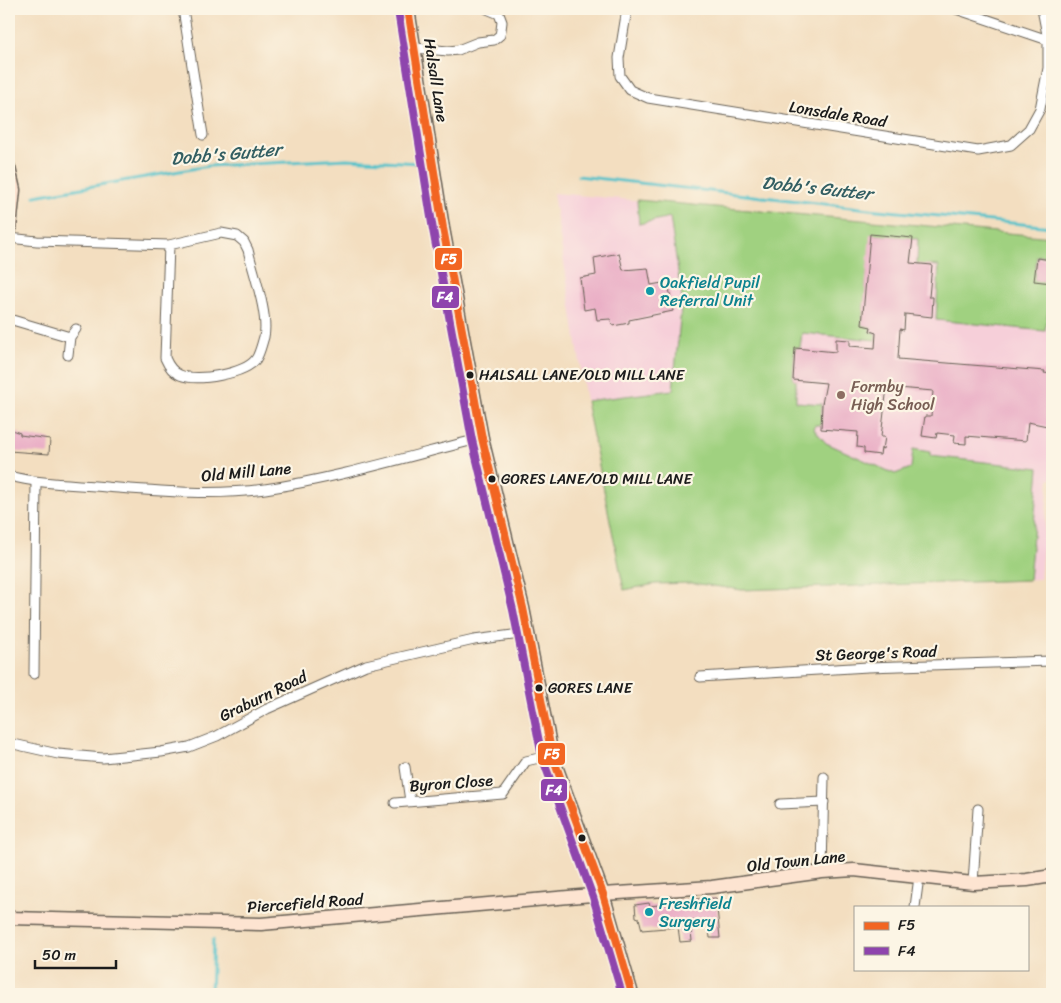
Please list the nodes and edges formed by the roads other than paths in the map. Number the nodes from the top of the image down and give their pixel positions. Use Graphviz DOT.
graph roads {
  1 [pos="183,9"];
  2 [pos="408,9"];
  3 [pos="487,9"];
  4 [pos="627,9"];
  5 [pos="956,9"];
  6 [pos="1042,9"];
  7 [pos="1048,40"];
  8 [pos="415,48"];
  9 [pos="203,135"];
  10 [pos="9,168"];
  11 [pos="9,238"];
  12 [pos="169,245"];
  13 [pos="9,319"];
  14 [pos="76,328"];
  15 [pos="70,337"];
  16 [pos="68,355"];
  17 [pos="482,438"];
  18 [pos="9,476"];
  19 [pos="36,482"];
  20 [pos="528,632"];
  21 [pos="1052,661"];
  22 [pos="34,674"];
  23 [pos="700,677"];
  24 [pos="9,743"];
  25 [pos="552,755"];
  26 [pos="405,767"];
  27 [pos="824,777"];
  28 [pos="410,801"];
  29 [pos="824,802"];
  30 [pos="394,803"];
  31 [pos="780,804"];
  32 [pos="978,809"];
  33 [pos="822,872"];
  34 [pos="1052,876"];
  35 [pos="919,877"];
  36 [pos="973,883"];
  37 [pos="603,894"];
  38 [pos="915,906"];
  39 [pos="9,918"];
  40 [pos="632,994"];
  1 -- 9 [label="street"];
  2 -- 8 [label="street, Halsall Lane"];
  3 -- 8 [label="street"];
  4 -- 7 [label="street, Lonsdale Road"];
  5 -- 7 [label="street"];
  6 -- 7 [label="street, Lonsdale Road"];
  8 -- 17 [label="street, Halsall Lane"];
  10 -- 11 [label="street"];
  11 -- 12 [label="street"];
  12 -- 12 [label="street"];
  13 -- 15 [label="street"];
  14 -- 15 [label="street"];
  15 -- 16 [label="street"];
  17 -- 19 [label="street, Old Mill Lane"];
  17 -- 20 [label="street"];
  18 -- 19 [label="street, Old Mill Lane"];
  19 -- 22 [label="street"];
  20 -- 24 [label="street, Graburn Road"];
  20 -- 25 [label="street"];
  21 -- 23 [label="street, St George's Road"];
  25 -- 28 [label="street, Byron Close"];
  25 -- 37 [label="street"];
  26 -- 28 [label="street"];
  27 -- 29 [label="street"];
  28 -- 30 [label="street, Byron Close"];
  29 -- 31 [label="street"];
  29 -- 33 [label="street"];
  32 -- 36 [label="street"];
  33 -- 35 [label="street, Old Town Lane"];
  33 -- 37 [label="street, Old Town Lane"];
  34 -- 36 [label="street, Old Town Lane"];
  35 -- 36 [label="street, Old Town Lane"];
  35 -- 38 [label="street"];
  37 -- 39 [label="street, Piercefield Road"];
  37 -- 40 [label="street"];
}
